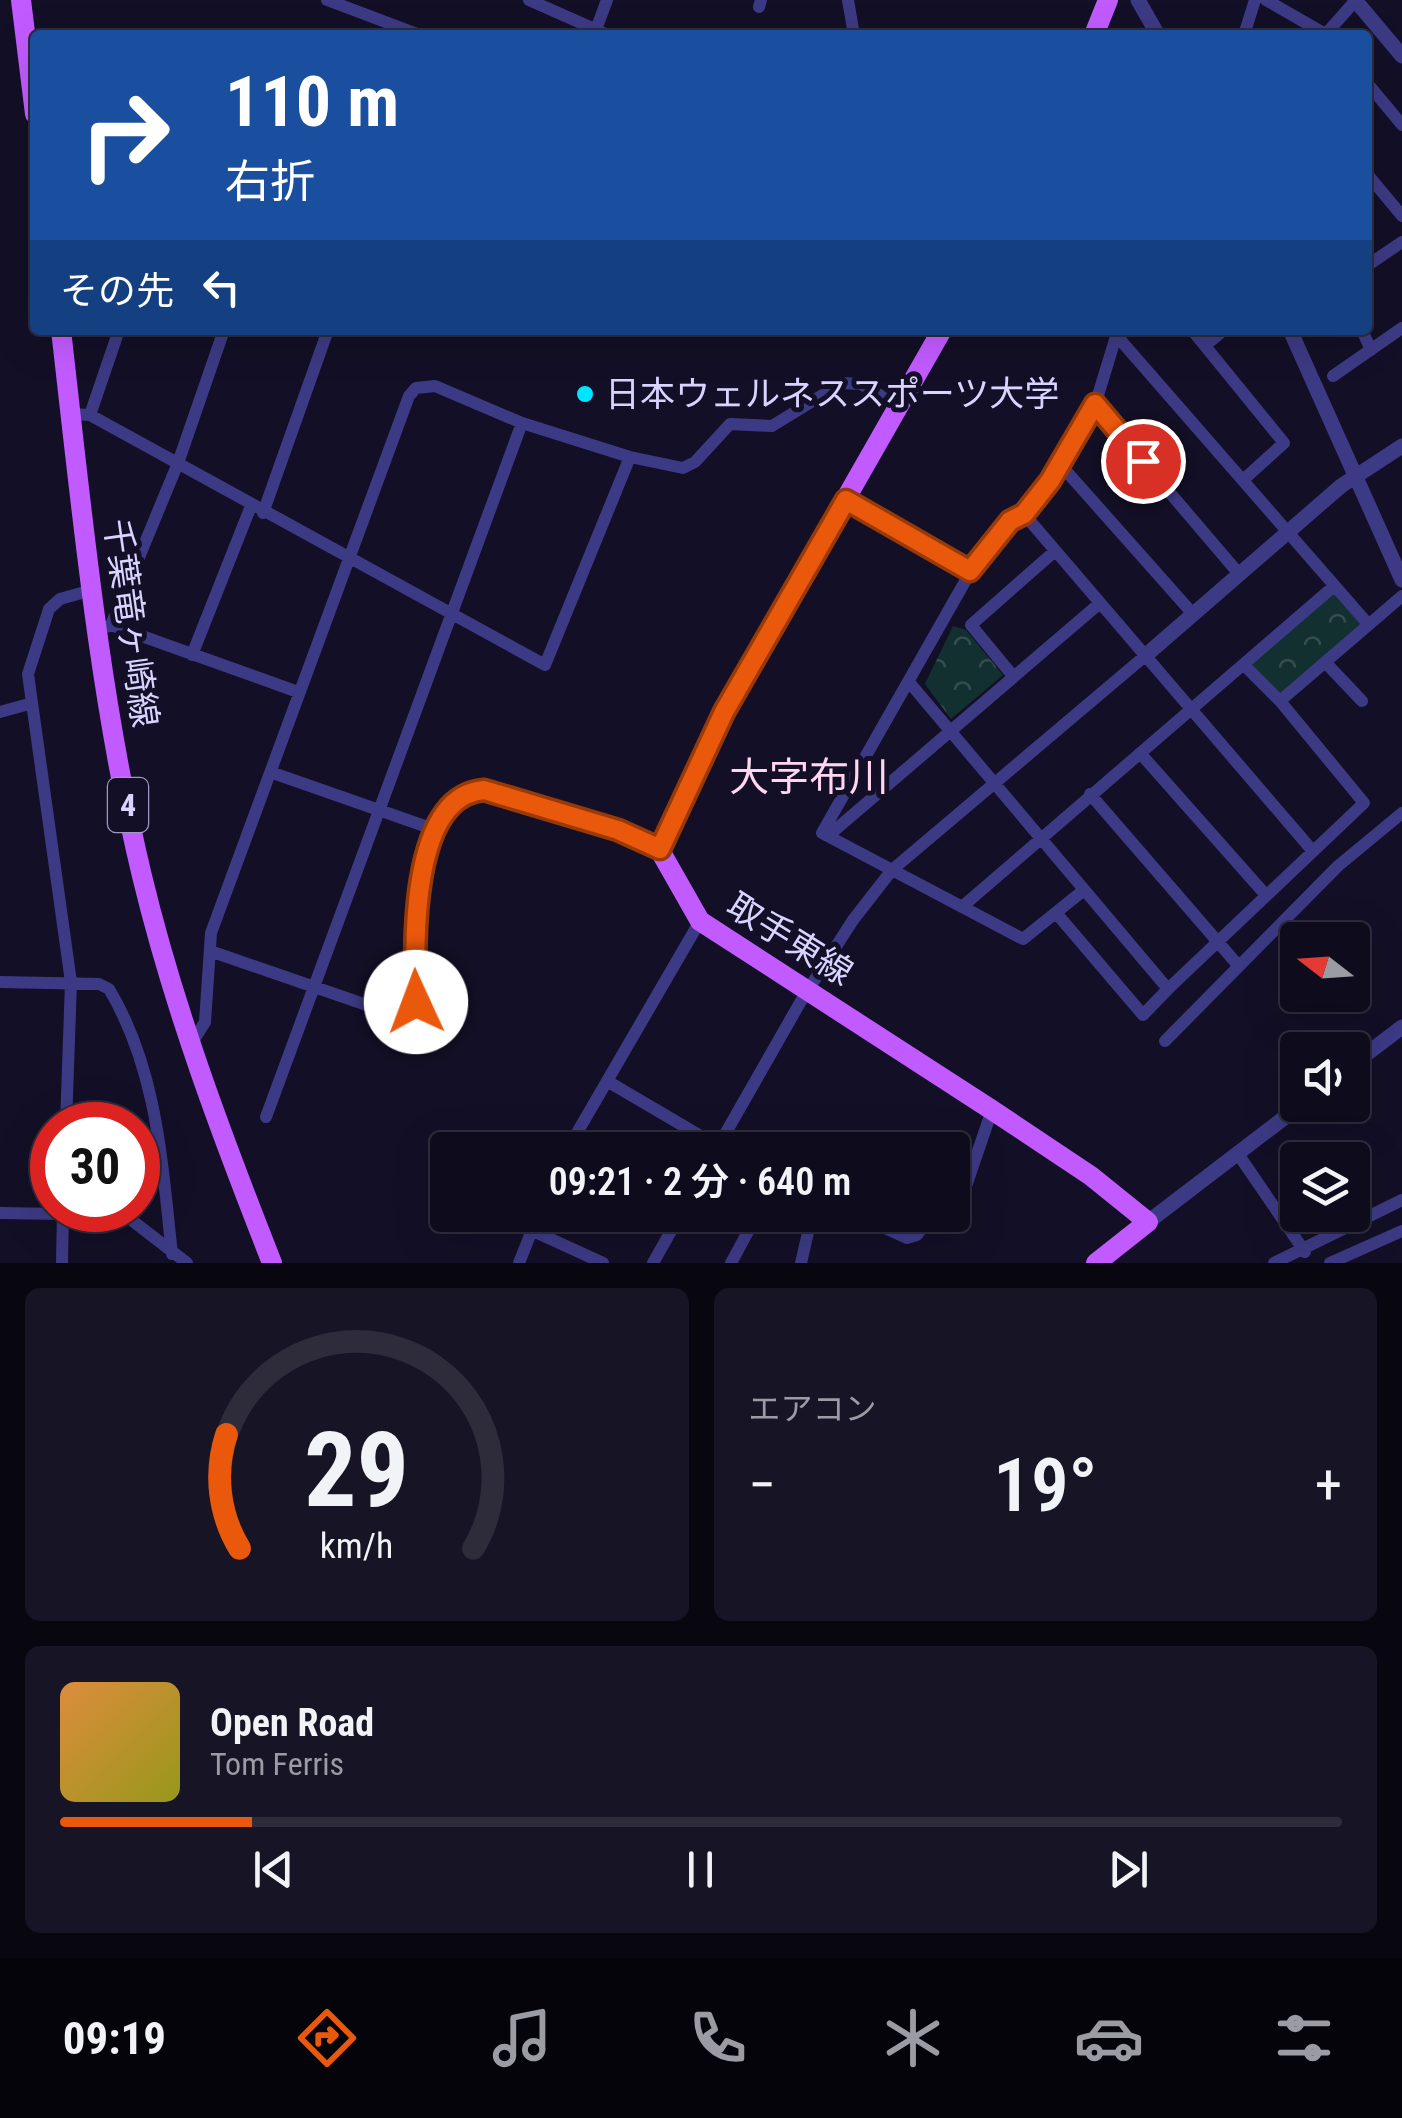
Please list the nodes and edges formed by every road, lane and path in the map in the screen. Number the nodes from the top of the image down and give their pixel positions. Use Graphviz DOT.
graph roads {
  1 [pos="21,0"];
  2 [pos="327,0"];
  3 [pos="529,0"];
  4 [pos="607,0"];
  5 [pos="848,0"];
  6 [pos="1108,0"];
  7 [pos="1138,0"];
  8 [pos="1255,0"];
  9 [pos="1266,0"];
  10 [pos="1355,0"];
  11 [pos="358,5"];
  12 [pos="410,30"];
  13 [pos="591,30"];
  14 [pos="600,30"];
  15 [pos="853,30"];
  16 [pos="1096,30"];
  17 [pos="1155,30"];
  18 [pos="1246,30"];
  19 [pos="1317,30"];
  20 [pos="1330,30"];
  21 [pos="1402,56"];
  22 [pos="30,58"];
  23 [pos="1372,89"];
  24 [pos="1402,125"];
  25 [pos="1372,180"];
  26 [pos="1402,216"];
  27 [pos="1402,242"];
  28 [pos="1372,262"];
  29 [pos="1402,328"];
  30 [pos="62,335"];
  31 [pos="117,335"];
  32 [pos="222,335"];
  33 [pos="326,335"];
  34 [pos="939,335"];
  35 [pos="1116,335"];
  36 [pos="1119,335"];
  37 [pos="1196,335"];
  38 [pos="1218,335"];
  39 [pos="1292,335"];
  40 [pos="1364,335"];
  41 [pos="1206,346"];
  42 [pos="1371,350"];
  43 [pos="1333,376"];
  44 [pos="1095,404"];
  45 [pos="898,406"];
  46 [pos="80,415"];
  47 [pos="522,422"];
  48 [pos="1402,446"];
  49 [pos="630,456"];
  50 [pos="178,462"];
  51 [pos="1058,463"];
  52 [pos="1354,477"];
  53 [pos="1243,480"];
  54 [pos="846,500"];
  55 [pos="257,510"];
  56 [pos="1024,514"];
  57 [pos="1286,532"];
  58 [pos="1055,552"];
  59 [pos="349,558"];
  60 [pos="970,571"];
  61 [pos="1240,574"];
  62 [pos="1402,580"];
  63 [pos="1332,587"];
  64 [pos="92,590"];
  65 [pos="1402,596"];
  66 [pos="1100,603"];
  67 [pos="452,614"];
  68 [pos="1193,614"];
  69 [pos="1368,624"];
  70 [pos="104,628"];
  71 [pos="192,655"];
  72 [pos="1145,656"];
  73 [pos="1325,662"];
  74 [pos="1244,665"];
  75 [pos="1013,676"];
  76 [pos="909,682"];
  77 [pos="298,692"];
  78 [pos="1280,701"];
  79 [pos="1362,701"];
  80 [pos="29,704"];
  81 [pos="1191,711"];
  82 [pos="0,712"];
  83 [pos="948,730"];
  84 [pos="1140,753"];
  85 [pos="273,773"];
  86 [pos="994,785"];
  87 [pos="1090,794"];
  88 [pos="380,810"];
  89 [pos="1402,813"];
  90 [pos="436,830"];
  91 [pos="828,836"];
  92 [pos="1040,840"];
  93 [pos="660,849"];
  94 [pos="1310,849"];
  95 [pos="892,870"];
  96 [pos="1084,890"];
  97 [pos="1264,893"];
  98 [pos="963,906"];
  99 [pos="1057,914"];
  100 [pos="700,921"];
  101 [pos="1217,940"];
  102 [pos="210,952"];
  103 [pos="1237,964"];
  104 [pos="0,982"];
  105 [pos="71,982"];
  106 [pos="315,986"];
  107 [pos="1168,988"];
  108 [pos="811,989"];
  109 [pos="1402,1027"];
  110 [pos="1165,1042"];
  111 [pos="190,1046"];
  112 [pos="1370,1051"];
  113 [pos="607,1081"];
  114 [pos="67,1102"];
  115 [pos="992,1110"];
  116 [pos="266,1118"];
  117 [pos="1280,1122"];
  118 [pos="578,1132"];
  119 [pos="691,1132"];
  120 [pos="729,1132"];
  121 [pos="1238,1154"];
  122 [pos="970,1174"];
  123 [pos="1402,1200"];
  124 [pos="30,1213"];
  125 [pos="0,1214"];
  126 [pos="1148,1222"];
  127 [pos="1402,1231"];
  128 [pos="63,1232"];
  129 [pos="145,1232"];
  130 [pos="530,1232"];
  131 [pos="535,1232"];
  132 [pos="670,1232"];
  133 [pos="748,1232"];
  134 [pos="808,1232"];
  135 [pos="894,1232"];
  136 [pos="918,1232"];
  137 [pos="1304,1252"];
  138 [pos="172,1254"];
  139 [pos="62,1263"];
  140 [pos="187,1263"];
  141 [pos="272,1263"];
  142 [pos="519,1263"];
  143 [pos="603,1263"];
  144 [pos="653,1263"];
  145 [pos="731,1263"];
  146 [pos="801,1263"];
  147 [pos="1096,1263"];
  148 [pos="1274,1263"];
  149 [pos="1330,1263"];
  1 -- 22 [label="main road"];
  2 -- 11 [label="street"];
  3 -- 13 [label="street"];
  4 -- 14 [label="street"];
  5 -- 15 [label="street"];
  6 -- 16 [label="main road"];
  7 -- 17 [label="street"];
  8 -- 18 [label="street"];
  9 -- 19 [label="street"];
  10 -- 20 [label="street"];
  10 -- 21 [label="street"];
  11 -- 12 [label="street"];
  23 -- 24 [label="street"];
  25 -- 26 [label="street"];
  27 -- 28 [label="street"];
  29 -- 42 [label="street"];
  30 -- 46 [label="main road, 千葉竜ヶ崎線 / 4"];
  31 -- 46 [label="street"];
  32 -- 50 [label="street"];
  33 -- 55 [label="street"];
  34 -- 45 [label="main road"];
  35 -- 44 [label="street"];
  36 -- 53 [label="street"];
  37 -- 41 [label="street"];
  38 -- 41 [label="street"];
  39 -- 52 [label="street"];
  40 -- 42 [label="street"];
  41 -- 53 [label="street"];
  42 -- 43 [label="street"];
  44 -- 51 [label="street"];
  44 -- 61 [label="street"];
  45 -- 49 [label="street"];
  45 -- 54 [label="main road"];
  46 -- 50 [label="street"];
  46 -- 64 [label="main road, 千葉竜ヶ崎線 / 4"];
  47 -- 49 [label="street"];
  47 -- 59 [label="street"];
  47 -- 67 [label="street"];
  48 -- 52 [label="street"];
  49 -- 67 [label="street"];
  50 -- 55 [label="street"];
  50 -- 70 [label="street"];
  51 -- 56 [label="street"];
  51 -- 68 [label="street"];
  52 -- 57 [label="street"];
  52 -- 62 [label="street"];
  53 -- 57 [label="street"];
  54 -- 60 [label="street"];
  54 -- 93 [label="main road"];
  55 -- 59 [label="street"];
  55 -- 71 [label="street"];
  56 -- 58 [label="street"];
  56 -- 60 [label="street"];
  57 -- 61 [label="street"];
  57 -- 63 [label="street"];
  58 -- 66 [label="street"];
  58 -- 75 [label="street"];
  59 -- 67 [label="street"];
  59 -- 77 [label="street"];
  60 -- 76 [label="street"];
  61 -- 68 [label="street"];
  63 -- 69 [label="street"];
  63 -- 74 [label="street"];
  64 -- 70 [label="main road, 千葉竜ヶ崎線 / 4"];
  64 -- 80 [label="street"];
  65 -- 69 [label="street"];
  66 -- 72 [label="street"];
  66 -- 75 [label="street"];
  67 -- 88 [label="street"];
  68 -- 72 [label="street"];
  69 -- 73 [label="street"];
  70 -- 71 [label="street"];
  70 -- 111 [label="main road, 千葉竜ヶ崎線 / 4"];
  71 -- 77 [label="street"];
  72 -- 81 [label="street"];
  72 -- 86 [label="street"];
  73 -- 78 [label="street"];
  73 -- 79 [label="street"];
  74 -- 78 [label="street"];
  74 -- 81 [label="street"];
  75 -- 83 [label="street"];
  76 -- 83 [label="street"];
  76 -- 91 [label="street"];
  77 -- 85 [label="street"];
  78 -- 94 [label="street"];
  80 -- 82 [label="street"];
  80 -- 105 [label="street"];
  81 -- 84 [label="street"];
  81 -- 94 [label="street"];
  83 -- 86 [label="street"];
  83 -- 91 [label="street"];
  84 -- 87 [label="street"];
  84 -- 97 [label="street"];
  85 -- 88 [label="street"];
  85 -- 102 [label="street"];
  86 -- 92 [label="street"];
  86 -- 95 [label="street"];
  87 -- 92 [label="street"];
  87 -- 101 [label="street"];
  88 -- 90 [label="street"];
  88 -- 106 [label="street"];
  89 -- 103 [label="street"];
  90 -- 93 [label="street"];
  90 -- 106 [label="street"];
  91 -- 95 [label="street"];
  92 -- 96 [label="street"];
  92 -- 98 [label="street"];
  93 -- 100 [label="main road, 取手東線"];
  94 -- 97 [label="street"];
  95 -- 98 [label="street"];
  95 -- 108 [label="street"];
  96 -- 99 [label="street"];
  96 -- 107 [label="street"];
  97 -- 101 [label="street"];
  98 -- 99 [label="street"];
  99 -- 107 [label="street"];
  100 -- 108 [label="main road, 取手東線"];
  100 -- 113 [label="street"];
  101 -- 103 [label="street"];
  101 -- 107 [label="street"];
  102 -- 106 [label="street"];
  102 -- 111 [label="street"];
  103 -- 110 [label="street"];
  104 -- 105 [label="street"];
  105 -- 114 [label="street"];
  105 -- 138 [label="street"];
  106 -- 116 [label="street"];
  108 -- 115 [label="main road, 取手東線"];
  108 -- 120 [label="street"];
  109 -- 112 [label="street"];
  111 -- 141 [label="main road, 千葉竜ヶ崎線 / 4"];
  113 -- 118 [label="street"];
  113 -- 119 [label="street"];
  115 -- 122 [label="street"];
  115 -- 126 [label="main road, 取手東線"];
  117 -- 121 [label="street"];
  121 -- 126 [label="street"];
  121 -- 137 [label="street"];
  123 -- 137 [label="street"];
  124 -- 125 [label="street"];
  126 -- 147 [label="main road"];
  127 -- 149 [label="street"];
  128 -- 139 [label="street"];
  129 -- 138 [label="street"];
  130 -- 142 [label="street"];
  131 -- 143 [label="street"];
  132 -- 144 [label="street"];
  133 -- 145 [label="street"];
  134 -- 146 [label="street"];
  135 -- 136 [label="street"];
  137 -- 148 [label="street"];
  138 -- 140 [label="street"];
}
